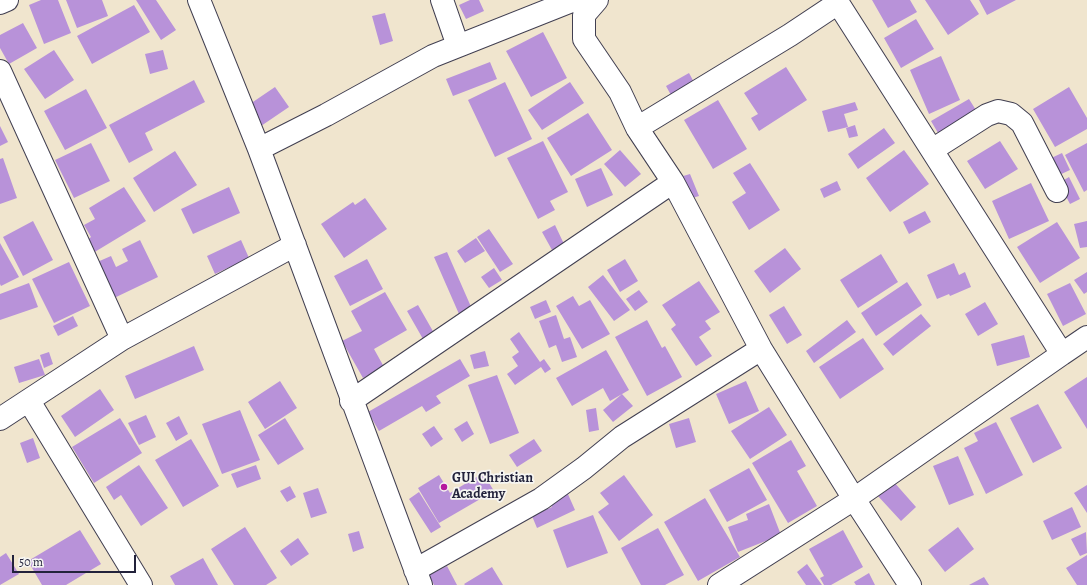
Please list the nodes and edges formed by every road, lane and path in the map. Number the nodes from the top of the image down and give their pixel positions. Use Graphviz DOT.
graph roads {
  1 [pos="7,0"];
  2 [pos="199,0"];
  3 [pos="442,0"];
  4 [pos="574,0"];
  5 [pos="597,0"];
  6 [pos="840,1"];
  7 [pos="0,3"];
  8 [pos="458,46"];
  9 [pos="0,71"];
  10 [pos="637,128"];
  11 [pos="259,149"];
  12 [pos="932,150"];
  13 [pos="673,182"];
  14 [pos="1056,191"];
  15 [pos="295,245"];
  16 [pos="1087,337"];
  17 [pos="122,339"];
  18 [pos="761,349"];
  19 [pos="1062,354"];
  20 [pos="351,400"];
  21 [pos="29,401"];
  22 [pos="0,419"];
  23 [pos="854,499"];
  24 [pos="418,577"];
  25 [pos="141,585"];
  26 [pos="719,585"];
  27 [pos="910,585"];
  1 -- 7 [label="street"];
  2 -- 11 [label="street"];
  3 -- 8 [label="street"];
  4 -- 8 [label="street"];
  5 -- 10 [label="street"];
  6 -- 10 [label="street"];
  6 -- 12 [label="street"];
  8 -- 11 [label="street"];
  9 -- 17 [label="street"];
  10 -- 13 [label="street"];
  11 -- 15 [label="street"];
  12 -- 14 [label="street"];
  12 -- 19 [label="street"];
  13 -- 18 [label="street"];
  13 -- 20 [label="street"];
  15 -- 17 [label="street"];
  15 -- 20 [label="street"];
  16 -- 19 [label="street"];
  17 -- 21 [label="street"];
  18 -- 23 [label="street"];
  18 -- 24 [label="street"];
  19 -- 23 [label="street"];
  20 -- 24 [label="street"];
  21 -- 22 [label="street"];
  21 -- 25 [label="street"];
  23 -- 26 [label="street"];
  23 -- 27 [label="street"];
}
